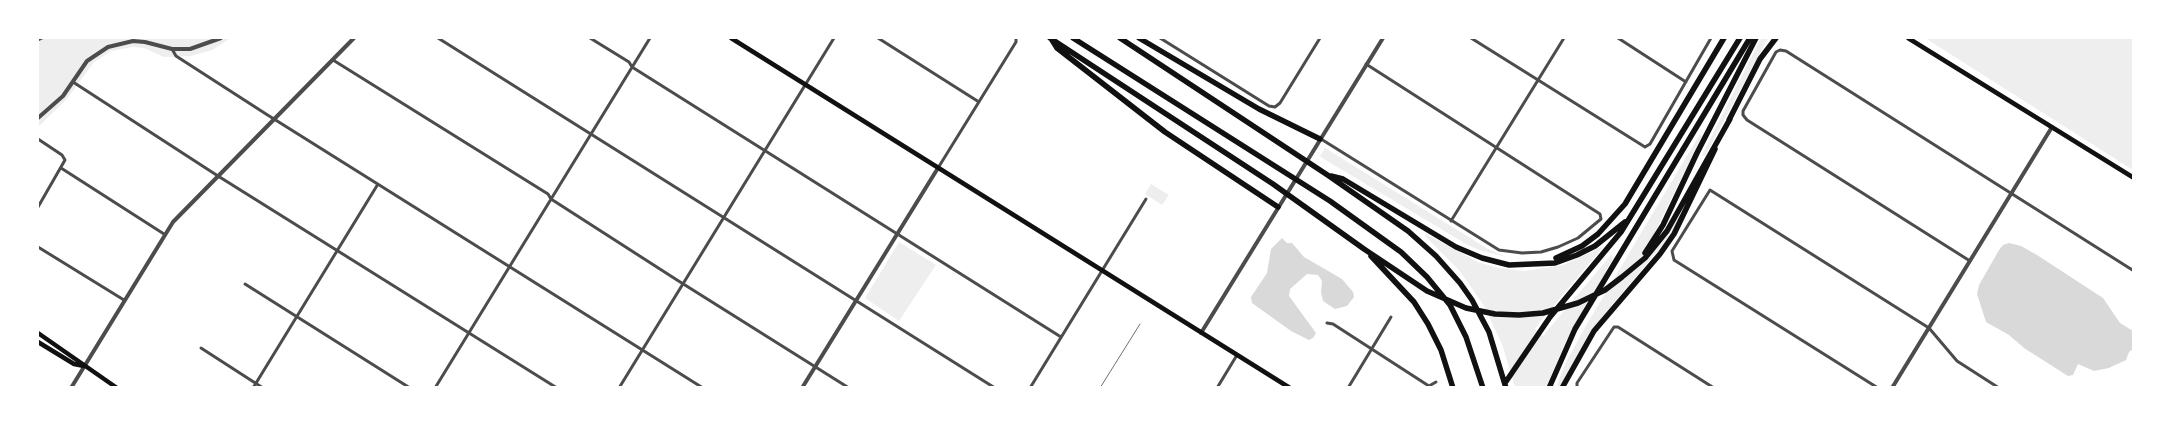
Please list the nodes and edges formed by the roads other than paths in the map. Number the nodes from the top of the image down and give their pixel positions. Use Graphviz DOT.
graph roads {
  1 [pos="42,38"];
  2 [pos="221,38"];
  3 [pos="354,38"];
  4 [pos="438,38"];
  5 [pos="590,38"];
  6 [pos="650,38"];
  7 [pos="731,38"];
  8 [pos="834,38"];
  9 [pos="878,38"];
  10 [pos="1016,38"];
  11 [pos="1050,38"];
  12 [pos="1073,38"];
  13 [pos="1120,38"];
  14 [pos="1139,38"];
  15 [pos="1160,38"];
  16 [pos="1320,38"];
  17 [pos="1383,38"];
  18 [pos="1471,38"];
  19 [pos="1564,38"];
  20 [pos="1618,38"];
  21 [pos="1711,38"];
  22 [pos="1724,38"];
  23 [pos="1740,38"];
  24 [pos="1750,38"];
  25 [pos="1756,38"];
  26 [pos="1776,38"];
  27 [pos="1908,38"];
  28 [pos="38,40"];
  29 [pos="172,50"];
  30 [pos="333,60"];
  31 [pos="1366,64"];
  32 [pos="632,67"];
  33 [pos="1538,80"];
  34 [pos="73,82"];
  35 [pos="1686,82"];
  36 [pos="805,84"];
  37 [pos="978,102"];
  38 [pos="38,118"];
  39 [pos="1730,118"];
  40 [pos="274,119"];
  41 [pos="2052,127"];
  42 [pos="592,133"];
  43 [pos="1320,139"];
  44 [pos="38,140"];
  45 [pos="1497,147"];
  46 [pos="764,150"];
  47 [pos="61,168"];
  48 [pos="938,168"];
  49 [pos="218,176"];
  50 [pos="1329,176"];
  51 [pos="2134,178"];
  52 [pos="378,184"];
  53 [pos="2011,194"];
  54 [pos="551,199"];
  55 [pos="1146,199"];
  56 [pos="38,207"];
  57 [pos="1278,207"];
  58 [pos="725,216"];
  59 [pos="1629,218"];
  60 [pos="1452,221"];
  61 [pos="164,234"];
  62 [pos="897,234"];
  63 [pos="38,246"];
  64 [pos="1364,249"];
  65 [pos="338,250"];
  66 [pos="1970,261"];
  67 [pos="1636,264"];
  68 [pos="1535,265"];
  69 [pos="510,266"];
  70 [pos="1102,270"];
  71 [pos="2134,272"];
  72 [pos="245,284"];
  73 [pos="683,284"];
  74 [pos="124,300"];
  75 [pos="856,300"];
  76 [pos="297,316"];
  77 [pos="1391,317"];
  78 [pos="1327,323"];
  79 [pos="1929,328"];
  80 [pos="38,333"];
  81 [pos="469,333"];
  82 [pos="1201,333"];
  83 [pos="1061,337"];
  84 [pos="38,342"];
  85 [pos="201,348"];
  86 [pos="642,349"];
  87 [pos="1372,349"];
  88 [pos="1237,355"];
  89 [pos="84,366"];
  90 [pos="815,366"];
  91 [pos="1436,382"];
  92 [pos="256,383"];
  93 [pos="1431,386"];
  94 [pos="71,388"];
  95 [pos="118,388"];
  96 [pos="253,388"];
  97 [pos="263,388"];
  98 [pos="410,388"];
  99 [pos="435,388"];
  100 [pos="557,388"];
  101 [pos="619,388"];
  102 [pos="703,388"];
  103 [pos="802,388"];
  104 [pos="849,388"];
  105 [pos="995,388"];
  106 [pos="1030,388"];
  107 [pos="1217,388"];
  108 [pos="1290,388"];
  109 [pos="1348,388"];
  110 [pos="1453,388"];
  111 [pos="1483,388"];
  112 [pos="1504,388"];
  113 [pos="1549,388"];
  114 [pos="1562,388"];
  115 [pos="1577,388"];
  116 [pos="1714,388"];
  117 [pos="1878,388"];
  118 [pos="1892,388"];
  119 [pos="1999,388"];
  1 -- 28 [label="street"];
  2 -- 29 [label="street"];
  3 -- 30 [label="street"];
  4 -- 42 [label="street"];
  5 -- 32 [label="street"];
  6 -- 32 [label="street"];
  7 -- 36 [label="main road"];
  8 -- 36 [label="street"];
  9 -- 37 [label="street"];
  10 -- 37 [label="street"];
  11 -- 57 [label="highway"];
  11 -- 64 [label="highway"];
  12 -- 111 [label="highway"];
  13 -- 50 [label="highway"];
  14 -- 43 [label="highway"];
  15 -- 16 [label="street"];
  17 -- 31 [label="street"];
  18 -- 33 [label="street"];
  19 -- 33 [label="street"];
  20 -- 35 [label="street"];
  21 -- 35 [label="street"];
  22 -- 68 [label="highway"];
  23 -- 59 [label="highway"];
  24 -- 113 [label="highway"];
  25 -- 67 [label="highway"];
  26 -- 39 [label="highway"];
  27 -- 41 [label="main road"];
  29 -- 34 [label="street"];
  29 -- 40 [label="street"];
  30 -- 40 [label="street"];
  30 -- 54 [label="street"];
  31 -- 43 [label="street"];
  31 -- 45 [label="street"];
  32 -- 42 [label="street"];
  32 -- 46 [label="street"];
  33 -- 35 [label="street"];
  33 -- 45 [label="street"];
  34 -- 38 [label="street"];
  34 -- 49 [label="street"];
  36 -- 46 [label="street"];
  36 -- 48 [label="main road"];
  37 -- 48 [label="street"];
  39 -- 67 [label="highway"];
  39 -- 114 [label="highway"];
  40 -- 49 [label="street"];
  40 -- 52 [label="street"];
  41 -- 51 [label="main road"];
  41 -- 53 [label="street"];
  42 -- 54 [label="street"];
  42 -- 58 [label="street"];
  43 -- 57 [label="street"];
  43 -- 60 [label="street"];
  44 -- 47 [label="street"];
  45 -- 60 [label="street"];
  45 -- 60 [label="street"];
  46 -- 58 [label="street"];
  46 -- 62 [label="street"];
  47 -- 56 [label="street"];
  47 -- 61 [label="street"];
  48 -- 62 [label="street"];
  48 -- 70 [label="main road"];
  49 -- 61 [label="street"];
  49 -- 65 [label="street"];
  50 -- 68 [label="highway"];
  50 -- 112 [label="highway"];
  52 -- 65 [label="street"];
  52 -- 69 [label="street"];
  53 -- 66 [label="street"];
  53 -- 66 [label="street"];
  53 -- 71 [label="street"];
  54 -- 69 [label="street"];
  54 -- 73 [label="street"];
  55 -- 70 [label="street"];
  57 -- 82 [label="street"];
  58 -- 73 [label="street"];
  58 -- 75 [label="street"];
  59 -- 68 [label="highway"];
  59 -- 112 [label="highway"];
  61 -- 74 [label="street"];
  62 -- 75 [label="street"];
  62 -- 83 [label="street"];
  63 -- 74 [label="street"];
  64 -- 67 [label="highway"];
  64 -- 110 [label="highway"];
  65 -- 76 [label="street"];
  65 -- 81 [label="street"];
  66 -- 79 [label="street"];
  69 -- 81 [label="street"];
  69 -- 86 [label="street"];
  70 -- 82 [label="main road"];
  70 -- 83 [label="street"];
  72 -- 76 [label="street"];
  73 -- 86 [label="street"];
  73 -- 90 [label="street"];
  74 -- 89 [label="street"];
  75 -- 90 [label="street"];
  75 -- 105 [label="street"];
  76 -- 92 [label="street"];
  76 -- 98 [label="street"];
  77 -- 87 [label="street"];
  78 -- 87 [label="street"];
  79 -- 117 [label="street"];
  79 -- 118 [label="street"];
  79 -- 119 [label="street"];
  80 -- 89 [label="main road"];
  81 -- 99 [label="street"];
  81 -- 100 [label="street"];
  82 -- 88 [label="main road"];
  83 -- 106 [label="street"];
  84 -- 89 [label="main road"];
  85 -- 92 [label="street"];
  86 -- 101 [label="street"];
  86 -- 102 [label="street"];
  87 -- 93 [label="street"];
  87 -- 109 [label="street"];
  88 -- 107 [label="street"];
  88 -- 108 [label="main road"];
  89 -- 94 [label="street"];
  89 -- 95 [label="main road"];
  90 -- 103 [label="street"];
  90 -- 104 [label="street"];
  91 -- 93 [label="street"];
  92 -- 96 [label="street"];
  92 -- 97 [label="street"];
  115 -- 116 [label="street"];
}
